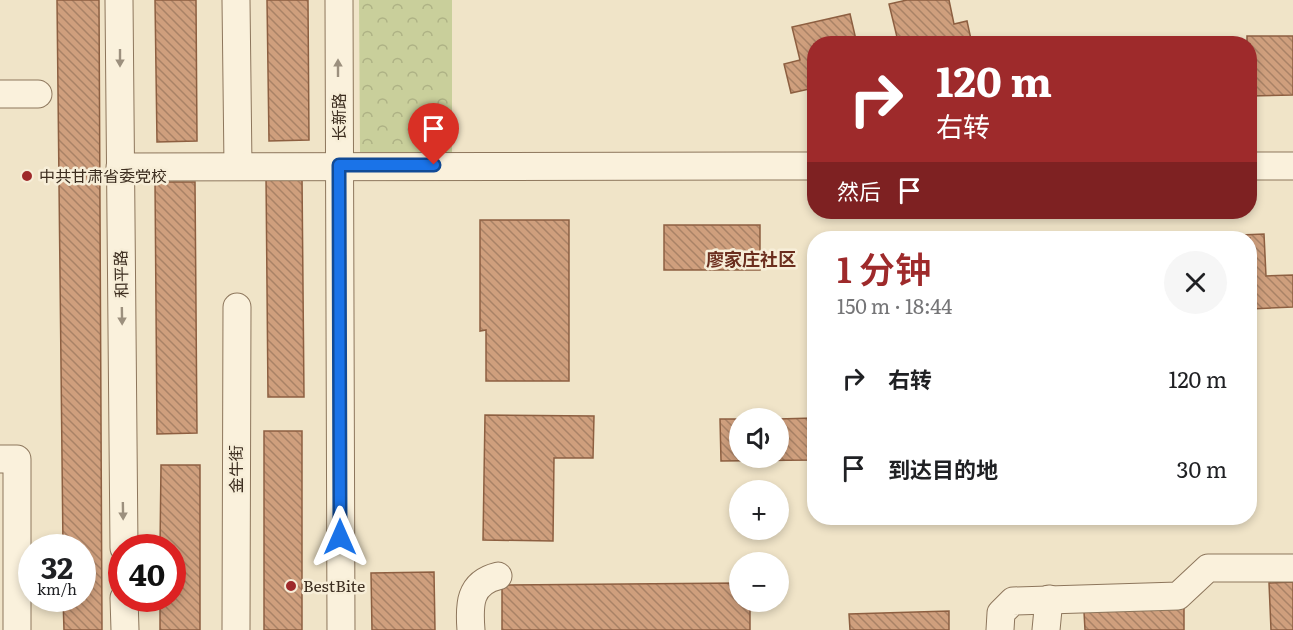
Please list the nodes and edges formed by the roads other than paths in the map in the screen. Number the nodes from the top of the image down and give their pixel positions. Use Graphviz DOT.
graph roads {
  1 [pos="119,0"];
  2 [pos="236,0"];
  3 [pos="339,0"];
  4 [pos="0,94"];
  5 [pos="38,94"];
  6 [pos="339,165"];
  7 [pos="807,165"];
  8 [pos="238,166"];
  9 [pos="1257,166"];
  10 [pos="1293,166"];
  11 [pos="120,167"];
  12 [pos="237,308"];
  13 [pos="0,459"];
  14 [pos="124,534"];
  15 [pos="1293,568"];
  16 [pos="498,576"];
  17 [pos="1049,599"];
  18 [pos="124,612"];
  19 [pos="17,630"];
  20 [pos="125,630"];
  21 [pos="236,630"];
  22 [pos="341,630"];
  23 [pos="471,630"];
  24 [pos="1000,630"];
  25 [pos="1046,630"];
  1 -- 11 [label="street, 和平路, one-way"];
  2 -- 8 [label="street"];
  6 -- 3 [label="street, 长新路, one-way"];
  4 -- 5 [label="street"];
  6 -- 7 [label="street"];
  6 -- 8 [label="street"];
  6 -- 22 [label="street, 长新路"];
  8 -- 11 [label="street"];
  9 -- 10 [label="street"];
  11 -- 14 [label="street, 和平路, one-way"];
  12 -- 21 [label="street, 金牛街"];
  13 -- 19 [label="street"];
  15 -- 17 [label="street"];
  16 -- 23 [label="street"];
  17 -- 24 [label="street"];
  17 -- 25 [label="street"];
  18 -- 20 [label="street"];
}
